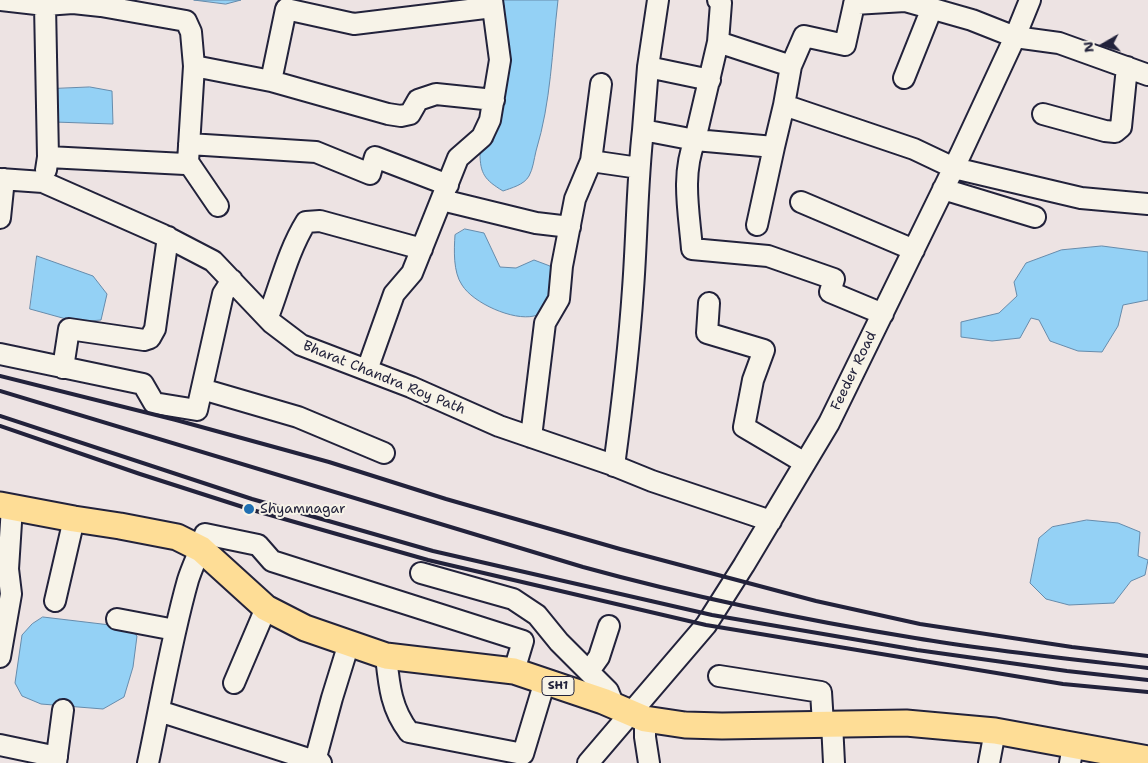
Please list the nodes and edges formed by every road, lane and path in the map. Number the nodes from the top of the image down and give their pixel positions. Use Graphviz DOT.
graph roads {
  1 [pos="658,0"];
  2 [pos="718,0"];
  3 [pos="1030,0"];
  4 [pos="11,1"];
  5 [pos="854,2"];
  6 [pos="492,4"];
  7 [pos="45,5"];
  8 [pos="115,5"];
  9 [pos="287,5"];
  10 [pos="957,7"];
  11 [pos="932,8"];
  12 [pos="328,9"];
  13 [pos="1015,37"];
  14 [pos="718,42"];
  15 [pos="194,66"];
  16 [pos="791,66"];
  17 [pos="648,67"];
  18 [pos="1126,67"];
  19 [pos="1148,75"];
  20 [pos="904,78"];
  21 [pos="710,80"];
  22 [pos="271,81"];
  23 [pos="601,84"];
  24 [pos="494,100"];
  25 [pos="784,105"];
  26 [pos="1042,114"];
  27 [pos="643,130"];
  28 [pos="695,140"];
  29 [pos="774,148"];
  30 [pos="188,153"];
  31 [pos="48,157"];
  32 [pos="591,161"];
  33 [pos="639,168"];
  34 [pos="954,168"];
  35 [pos="2,179"];
  36 [pos="44,182"];
  37 [pos="944,189"];
  38 [pos="445,192"];
  39 [pos="801,202"];
  40 [pos="1148,204"];
  41 [pos="218,206"];
  42 [pos="1035,217"];
  43 [pos="0,218"];
  44 [pos="757,225"];
  45 [pos="570,227"];
  46 [pos="168,237"];
  47 [pos="422,249"];
  48 [pos="914,250"];
  49 [pos="232,280"];
  50 [pos="709,303"];
  51 [pos="883,314"];
  52 [pos="268,317"];
  53 [pos="0,354"];
  54 [pos="63,368"];
  55 [pos="367,370"];
  56 [pos="202,389"];
  57 [pos="531,437"];
  58 [pos="384,453"];
  59 [pos="805,463"];
  60 [pos="614,466"];
  61 [pos="6,506"];
  62 [pos="74,519"];
  63 [pos="771,521"];
  64 [pos="201,549"];
  65 [pos="421,573"];
  66 [pos="54,601"];
  67 [pos="266,608"];
  68 [pos="117,619"];
  69 [pos="609,626"];
  70 [pos="176,630"];
  71 [pos="349,643"];
  72 [pos="386,656"];
  73 [pos="0,657"];
  74 [pos="514,671"];
  75 [pos="589,671"];
  76 [pos="719,676"];
  77 [pos="545,681"];
  78 [pos="234,683"];
  79 [pos="63,710"];
  80 [pos="159,711"];
  81 [pos="630,713"];
  82 [pos="828,724"];
  83 [pos="995,731"];
  84 [pos="0,745"];
  85 [pos="1071,754"];
  86 [pos="1148,759"];
  87 [pos="56,760"];
  88 [pos="318,762"];
  89 [pos="148,763"];
  90 [pos="588,763"];
  91 [pos="649,763"];
  92 [pos="834,763"];
  93 [pos="989,763"];
  1 -- 17 [label="street"];
  2 -- 14 [label="street"];
  3 -- 13 [label="street, Feeder Road"];
  4 -- 7 [label="street"];
  5 -- 11 [label="street"];
  5 -- 16 [label="street"];
  6 -- 12 [label="street"];
  6 -- 24 [label="street"];
  7 -- 8 [label="street"];
  7 -- 31 [label="street"];
  8 -- 15 [label="street"];
  9 -- 12 [label="street"];
  9 -- 22 [label="street"];
  10 -- 11 [label="street"];
  10 -- 13 [label="street"];
  11 -- 20 [label="street"];
  13 -- 18 [label="street"];
  13 -- 34 [label="street, Feeder Road"];
  14 -- 16 [label="street"];
  14 -- 21 [label="street"];
  15 -- 22 [label="street"];
  15 -- 30 [label="street"];
  16 -- 25 [label="street"];
  17 -- 21 [label="street"];
  17 -- 27 [label="street"];
  18 -- 19 [label="street"];
  18 -- 26 [label="street"];
  21 -- 28 [label="street"];
  22 -- 24 [label="street"];
  23 -- 32 [label="street"];
  24 -- 38 [label="street"];
  25 -- 29 [label="street"];
  25 -- 34 [label="street"];
  27 -- 28 [label="street"];
  27 -- 33 [label="street"];
  28 -- 29 [label="street"];
  28 -- 51 [label="street"];
  29 -- 44 [label="street"];
  30 -- 31 [label="street"];
  30 -- 38 [label="street"];
  30 -- 41 [label="street"];
  31 -- 36 [label="street"];
  32 -- 33 [label="street"];
  32 -- 45 [label="street"];
  33 -- 60 [label="street"];
  34 -- 37 [label="street, Feeder Road"];
  34 -- 40 [label="street"];
  35 -- 36 [label="street, Bharat Chandra Roy Path"];
  35 -- 43 [label="street"];
  36 -- 46 [label="street, Bharat Chandra Roy Path"];
  37 -- 42 [label="street"];
  37 -- 48 [label="street, Feeder Road"];
  38 -- 45 [label="street"];
  38 -- 47 [label="street"];
  39 -- 48 [label="street"];
  45 -- 57 [label="street"];
  46 -- 49 [label="street, Bharat Chandra Roy Path"];
  46 -- 54 [label="street"];
  47 -- 52 [label="street"];
  47 -- 55 [label="street"];
  48 -- 51 [label="street, Feeder Road"];
  49 -- 52 [label="street, Bharat Chandra Roy Path"];
  49 -- 56 [label="street"];
  50 -- 59 [label="street"];
  51 -- 59 [label="street, Feeder Road"];
  52 -- 55 [label="street, Bharat Chandra Roy Path"];
  53 -- 54 [label="street"];
  54 -- 56 [label="street"];
  55 -- 57 [label="street, Bharat Chandra Roy Path"];
  56 -- 58 [label="street"];
  57 -- 60 [label="street, Bharat Chandra Roy Path"];
  59 -- 63 [label="street, Feeder Road"];
  60 -- 63 [label="street, Bharat Chandra Roy Path"];
  61 -- 62 [label="main road, SH1"];
  61 -- 73 [label="street"];
  62 -- 64 [label="main road, SH1"];
  62 -- 66 [label="street"];
  63 -- 81 [label="street, Feeder Road"];
  64 -- 67 [label="main road, SH1"];
  64 -- 70 [label="street"];
  64 -- 74 [label="street"];
  65 -- 75 [label="street"];
  67 -- 71 [label="main road, SH1"];
  67 -- 78 [label="street"];
  68 -- 70 [label="street"];
  69 -- 75 [label="street"];
  70 -- 80 [label="street"];
  71 -- 72 [label="main road, SH1"];
  71 -- 88 [label="street"];
  72 -- 74 [label="main road, SH1"];
  72 -- 77 [label="street"];
  74 -- 77 [label="main road, SH1"];
  75 -- 81 [label="street"];
  76 -- 82 [label="street"];
  77 -- 81 [label="main road, SH1"];
  79 -- 87 [label="street"];
  80 -- 88 [label="street"];
  80 -- 89 [label="street"];
  81 -- 82 [label="main road, SH1"];
  81 -- 90 [label="street, Feeder Road"];
  81 -- 91 [label="street"];
  82 -- 83 [label="main road, SH1"];
  82 -- 92 [label="street"];
  83 -- 85 [label="main road, SH1"];
  83 -- 93 [label="street"];
  84 -- 87 [label="street"];
  85 -- 86 [label="main road, SH1"];
}
